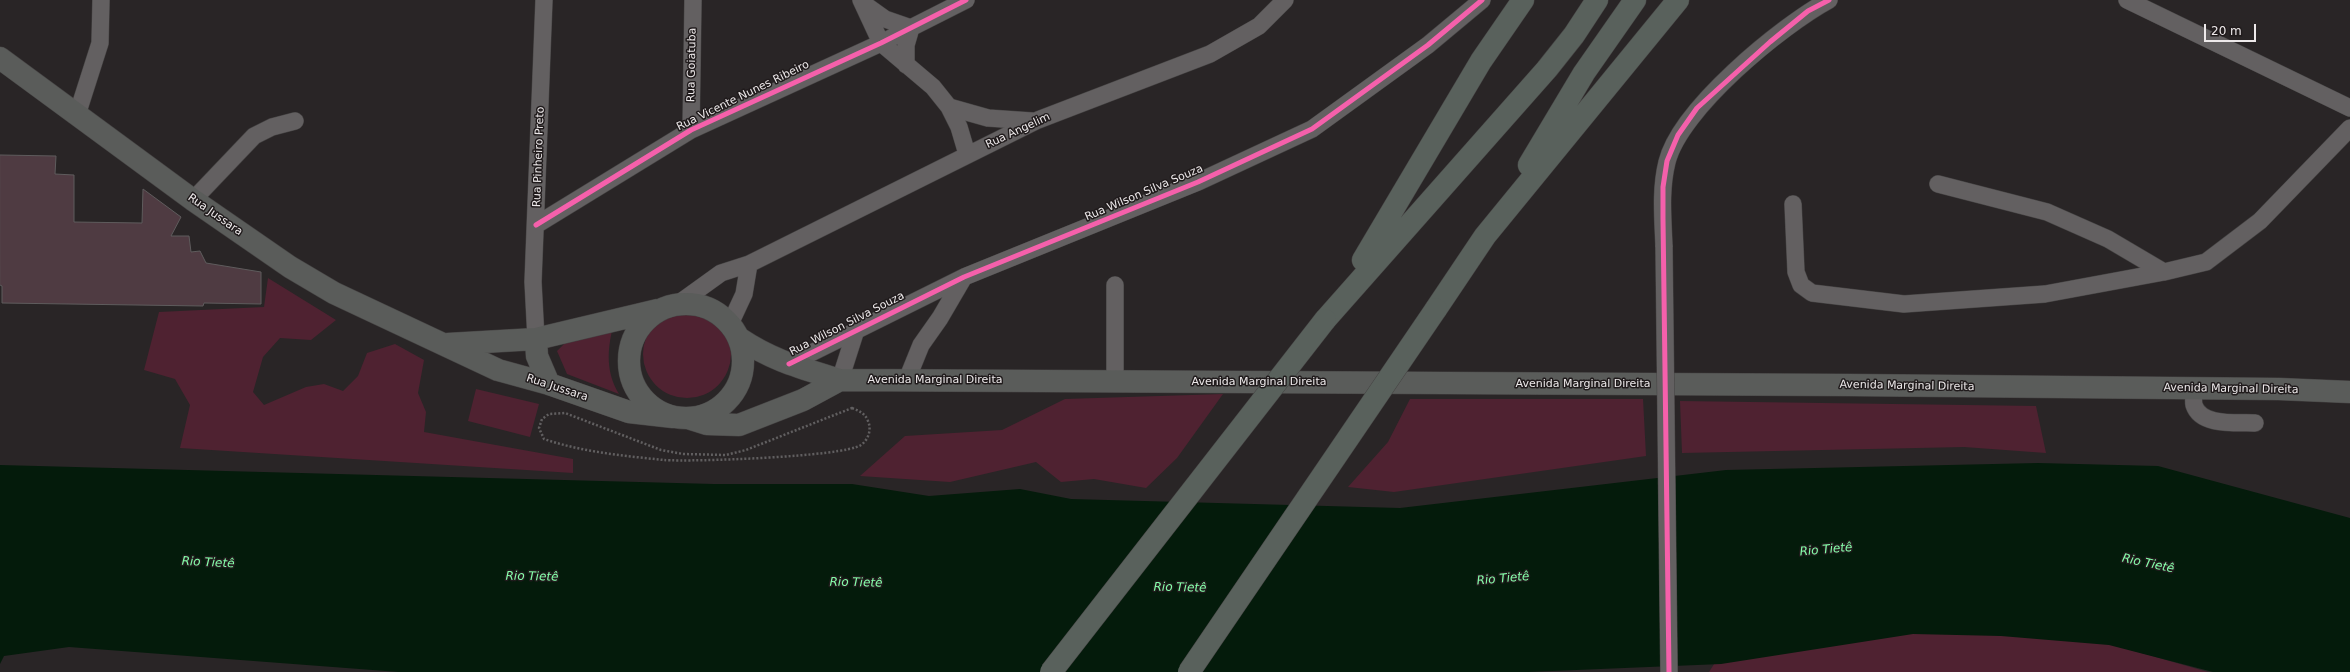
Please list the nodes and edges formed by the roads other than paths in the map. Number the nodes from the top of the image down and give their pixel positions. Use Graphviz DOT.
graph roads {
  1 [pos="101,0"];
  2 [pos="544,0"];
  3 [pos="693,0"];
  4 [pos="966,0"];
  5 [pos="1285,0"];
  6 [pos="1482,0"];
  7 [pos="1523,0"];
  8 [pos="1597,0"];
  9 [pos="1635,0"];
  10 [pos="1678,0"];
  11 [pos="1829,0"];
  12 [pos="2127,0"];
  13 [pos="862,1"];
  14 [pos="2152,6"];
  15 [pos="911,28"];
  16 [pos="881,43"];
  17 [pos="0,58"];
  18 [pos="906,65"];
  19 [pos="949,107"];
  20 [pos="2350,108"];
  21 [pos="77,116"];
  22 [pos="1038,120"];
  23 [pos="295,122"];
  24 [pos="2350,128"];
  25 [pos="691,130"];
  26 [pos="967,154"];
  27 [pos="1938,184"];
  28 [pos="192,200"];
  29 [pos="1793,204"];
  30 [pos="536,225"];
  31 [pos="1485,236"];
  32 [pos="749,264"];
  33 [pos="2164,272"];
  34 [pos="964,277"];
  35 [pos="1115,285"];
  36 [pos="1339,302"];
  37 [pos="668,307"];
  38 [pos="856,330"];
  39 [pos="735,331"];
  40 [pos="536,339"];
  41 [pos="446,344"];
  42 [pos="789,364"];
  43 [pos="840,380"];
  44 [pos="1115,381"];
  45 [pos="906,382"];
  46 [pos="549,384"];
  47 [pos="2194,389"];
  48 [pos="2350,392"];
  49 [pos="680,417"];
  50 [pos="2255,423"];
  51 [pos="1051,672"];
  52 [pos="1189,672"];
  53 [pos="1669,672"];
  1 -- 21 [label="street"];
  2 -- 30 [label="street, Rua Pinheiro Preto"];
  3 -- 25 [label="street, Rua Goiatuba"];
  4 -- 15 [label="street, Rua Vicente Nunes Ribeiro"];
  5 -- 22 [label="street, Rua Angelim"];
  6 -- 34 [label="street, Rua Wilson Silva Souza"];
  7 -- 36 [label="highway"];
  8 -- 36 [label="highway"];
  9 -- 31 [label="highway"];
  10 -- 31 [label="highway"];
  11 -- 53 [label="street, bridge"];
  12 -- 14 [label="street"];
  13 -- 15 [label="street"];
  13 -- 16 [label="street"];
  14 -- 20 [label="street"];
  15 -- 16 [label="street, Rua Vicente Nunes Ribeiro"];
  15 -- 18 [label="street"];
  16 -- 18 [label="street"];
  16 -- 25 [label="street, Rua Vicente Nunes Ribeiro"];
  17 -- 21 [label="main road, Rua Jussara"];
  18 -- 19 [label="street"];
  19 -- 22 [label="street"];
  19 -- 26 [label="street"];
  21 -- 28 [label="main road, Rua Jussara"];
  22 -- 26 [label="street, Rua Angelim"];
  23 -- 28 [label="street"];
  24 -- 33 [label="street"];
  25 -- 30 [label="street, Rua Vicente Nunes Ribeiro"];
  26 -- 32 [label="street, Rua Angelim"];
  27 -- 33 [label="street"];
  28 -- 41 [label="main road, Rua Jussara"];
  29 -- 33 [label="street"];
  30 -- 40 [label="street, Rua Pinheiro Preto"];
  31 -- 52 [label="highway, bridge"];
  32 -- 37 [label="street, Rua Angelim"];
  32 -- 39 [label="street"];
  34 -- 38 [label="street, Rua Wilson Silva Souza"];
  34 -- 45 [label="street"];
  35 -- 44 [label="street"];
  36 -- 51 [label="highway, bridge"];
  37 -- 39 [label="main road"];
  37 -- 40 [label="main road, Rua Jussara"];
  37 -- 49 [label="main road"];
  38 -- 42 [label="street, Rua Wilson Silva Souza"];
  38 -- 43 [label="street, Rua Wilson Silva Souza"];
  39 -- 42 [label="main road, Avenida Marginal Direita"];
  39 -- 49 [label="main road"];
  40 -- 41 [label="main road, Rua Jussara"];
  40 -- 46 [label="main road"];
  41 -- 46 [label="main road, Rua Jussara"];
  42 -- 43 [label="main road, Avenida Marginal Direita"];
  43 -- 45 [label="main road, Avenida Marginal Direita"];
  43 -- 49 [label="main road"];
  44 -- 45 [label="main road, Avenida Marginal Direita"];
  44 -- 47 [label="main road, Avenida Marginal Direita"];
  46 -- 49 [label="main road, Rua Jussara"];
  47 -- 48 [label="main road, Avenida Marginal Direita"];
  47 -- 50 [label="street"];
}
